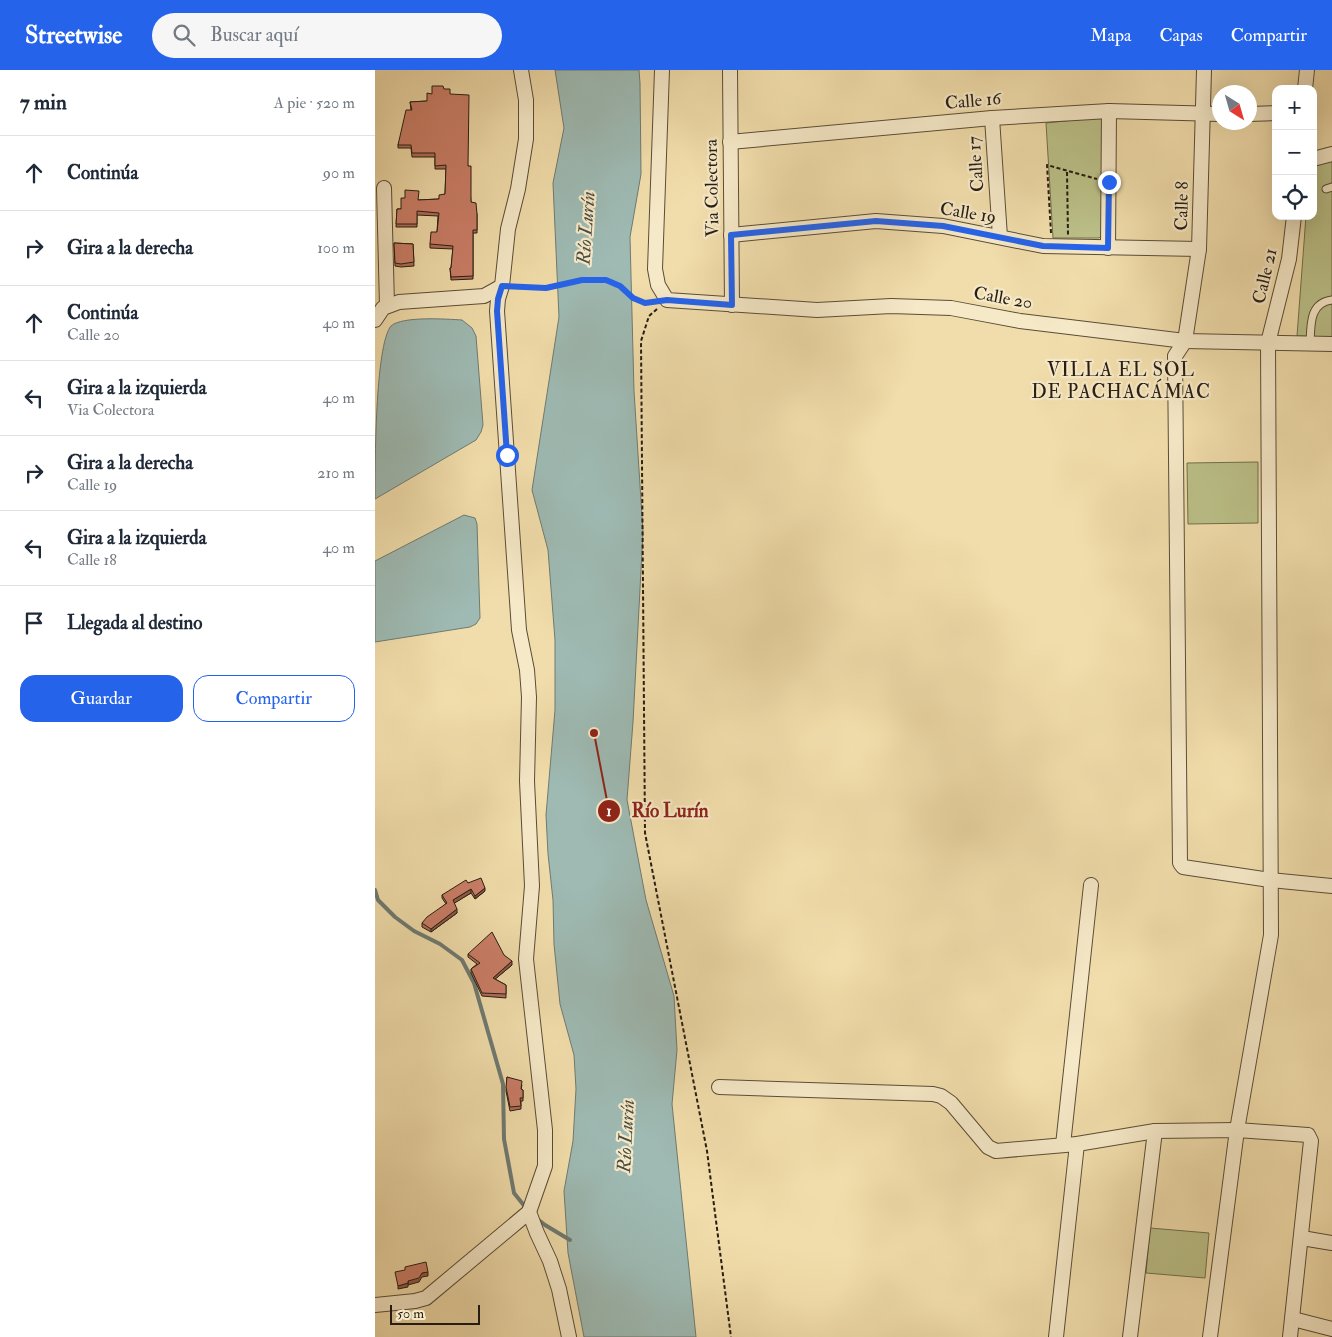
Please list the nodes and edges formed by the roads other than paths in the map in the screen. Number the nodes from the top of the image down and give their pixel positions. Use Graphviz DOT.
graph roads {
  1 [pos="521,70"];
  2 [pos="662,70"];
  3 [pos="730,70"];
  4 [pos="1204,70"];
  5 [pos="1307,70"];
  6 [pos="1305,85"];
  7 [pos="1109,111"];
  8 [pos="1272,113"];
  9 [pos="1203,114"];
  10 [pos="1212,114"];
  11 [pos="1257,114"];
  12 [pos="992,118"];
  13 [pos="730,142"];
  14 [pos="1332,154"];
  15 [pos="1317,158"];
  16 [pos="384,188"];
  17 [pos="1294,220"];
  18 [pos="731,235"];
  19 [pos="1000,237"];
  20 [pos="1108,248"];
  21 [pos="1199,249"];
  22 [pos="502,286"];
  23 [pos="1332,300"];
  24 [pos="732,305"];
  25 [pos="387,306"];
  26 [pos="375,320"];
  27 [pos="1185,341"];
  28 [pos="1267,343"];
  29 [pos="1310,344"];
  30 [pos="1332,344"];
  31 [pos="1270,880"];
  32 [pos="1091,885"];
  33 [pos="1332,886"];
  34 [pos="719,1087"];
  35 [pos="1237,1130"];
  36 [pos="1155,1131"];
  37 [pos="1070,1145"];
  38 [pos="529,1212"];
  39 [pos="1302,1238"];
  40 [pos="1332,1243"];
  41 [pos="375,1305"];
  42 [pos="1293,1319"];
  43 [pos="1332,1329"];
  44 [pos="569,1337"];
  45 [pos="1056,1337"];
  46 [pos="1130,1337"];
  47 [pos="1210,1337"];
  48 [pos="1290,1337"];
  1 -- 22 [label="street"];
  2 -- 24 [label="street, Calle 20"];
  3 -- 13 [label="street, Via Colectora"];
  4 -- 9 [label="street, Calle 8"];
  5 -- 6 [label="street"];
  7 -- 9 [label="street, Calle 16"];
  7 -- 12 [label="street, Calle 16"];
  7 -- 20 [label="street"];
  8 -- 11 [label="street"];
  9 -- 10 [label="street, Calle 16"];
  9 -- 21 [label="street, Calle 8"];
  12 -- 13 [label="street, Calle 16"];
  12 -- 19 [label="street, Calle 17"];
  13 -- 18 [label="street, Via Colectora"];
  14 -- 15 [label="street"];
  16 -- 25 [label="street"];
  17 -- 28 [label="street, Calle 21"];
  18 -- 19 [label="street, Calle 19"];
  18 -- 24 [label="street, Via Colectora"];
  19 -- 20 [label="street, Calle 19"];
  20 -- 21 [label="street, Calle 19"];
  21 -- 27 [label="street, Calle 8"];
  22 -- 25 [label="street"];
  22 -- 38 [label="street"];
  23 -- 29 [label="lane"];
  24 -- 27 [label="street, Calle 20"];
  25 -- 26 [label="street"];
  27 -- 28 [label="street, Calle 20"];
  27 -- 31 [label="street, Calle 8"];
  28 -- 29 [label="street, Calle 20"];
  28 -- 31 [label="street, Calle 21"];
  29 -- 30 [label="street, Calle 20"];
  31 -- 33 [label="street"];
  31 -- 35 [label="street, Calle 21"];
  32 -- 37 [label="street"];
  34 -- 37 [label="street"];
  35 -- 36 [label="street"];
  35 -- 39 [label="street"];
  35 -- 47 [label="street, Calle 21"];
  36 -- 37 [label="street"];
  36 -- 46 [label="street"];
  37 -- 45 [label="street"];
  38 -- 41 [label="street"];
  38 -- 44 [label="street"];
  39 -- 40 [label="street"];
  39 -- 42 [label="street"];
  42 -- 43 [label="street"];
  42 -- 48 [label="street"];
}
